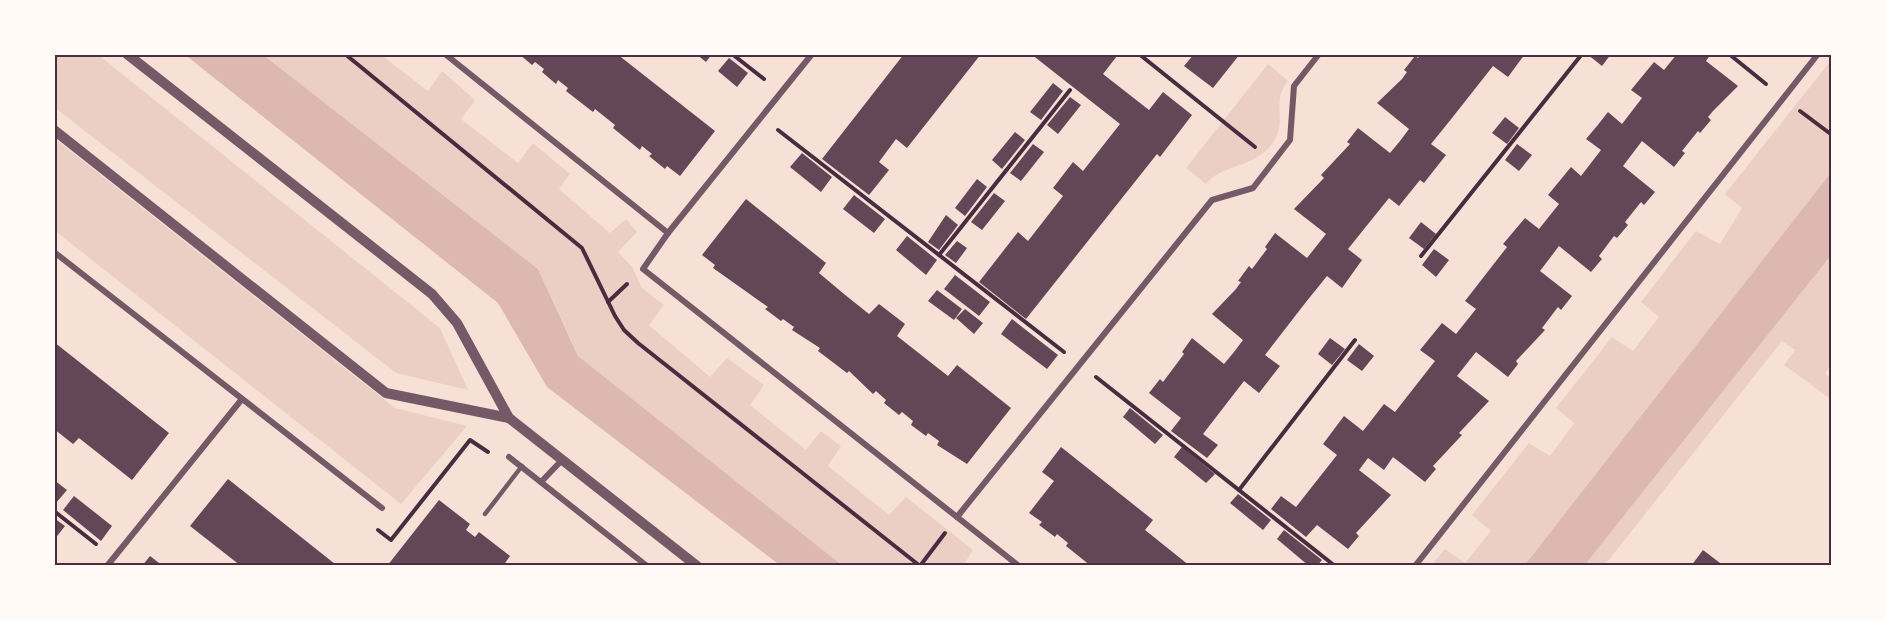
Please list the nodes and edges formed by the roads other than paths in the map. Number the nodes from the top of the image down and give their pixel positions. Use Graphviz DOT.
graph roads {
  1 [pos="127,54"];
  2 [pos="445,54"];
  3 [pos="812,54"];
  4 [pos="1319,54"];
  5 [pos="1818,54"];
  6 [pos="54,130"];
  7 [pos="668,233"];
  8 [pos="54,252"];
  9 [pos="242,399"];
  10 [pos="508,418"];
  11 [pos="509,457"];
  12 [pos="562,460"];
  13 [pos="522,466"];
  14 [pos="542,482"];
  15 [pos="382,508"];
  16 [pos="485,514"];
  17 [pos="957,517"];
  18 [pos="107,566"];
  19 [pos="647,566"];
  20 [pos="697,566"];
  21 [pos="1019,566"];
  22 [pos="1416,566"];
  1 -- 10 [label="street"];
  2 -- 7 [label="street"];
  3 -- 7 [label="street"];
  4 -- 17 [label="street"];
  5 -- 22 [label="street"];
  6 -- 10 [label="street"];
  7 -- 17 [label="street"];
  8 -- 9 [label="street"];
  9 -- 15 [label="street"];
  9 -- 18 [label="street"];
  10 -- 12 [label="street"];
  11 -- 13 [label="street"];
  12 -- 14 [label="street"];
  12 -- 20 [label="street"];
  13 -- 14 [label="street"];
  13 -- 16 [label="lane"];
  14 -- 19 [label="street"];
  17 -- 21 [label="street"];
}
